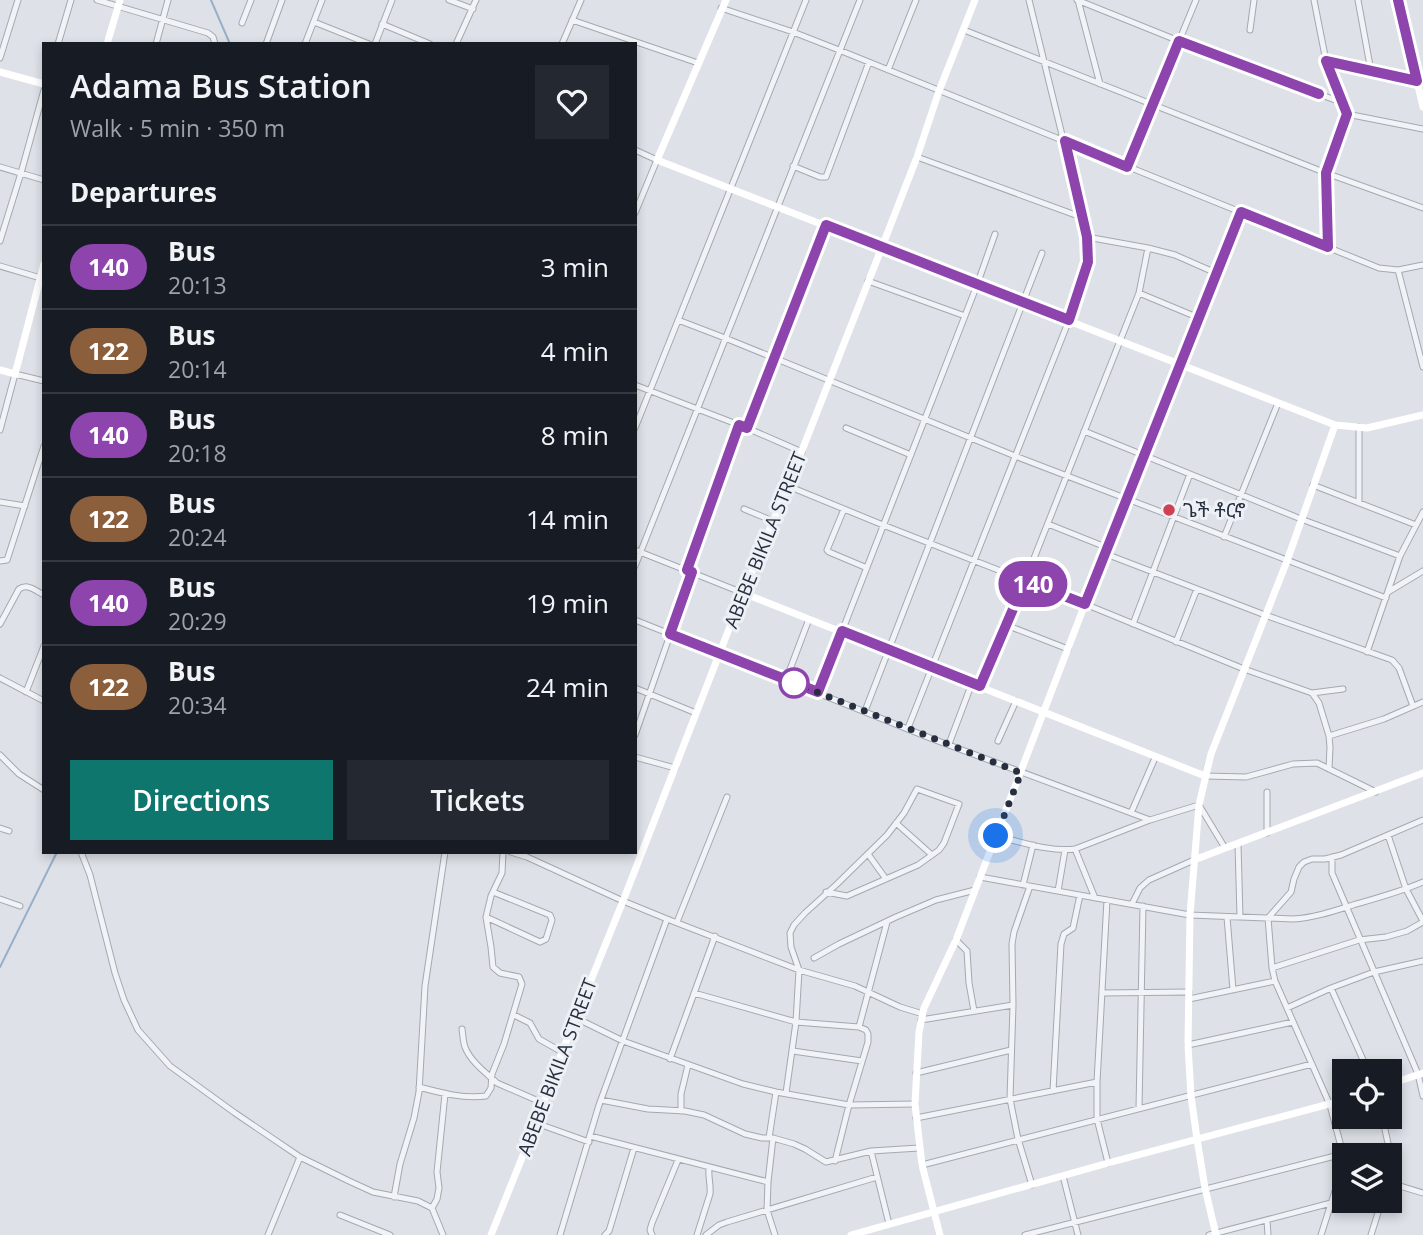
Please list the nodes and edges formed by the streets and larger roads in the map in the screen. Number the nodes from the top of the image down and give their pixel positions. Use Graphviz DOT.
graph roads {
  1 [pos="18,0"];
  2 [pos="71,0"];
  3 [pos="97,0"];
  4 [pos="168,0"];
  5 [pos="251,0"];
  6 [pos="282,0"];
  7 [pos="322,0"];
  8 [pos="392,0"];
  9 [pos="449,0"];
  10 [pos="477,0"];
  11 [pos="581,0"];
  12 [pos="726,0"];
  13 [pos="806,0"];
  14 [pos="860,0"];
  15 [pos="916,0"];
  16 [pos="975,0"];
  17 [pos="1029,0"];
  18 [pos="1078,0"];
  19 [pos="1196,0"];
  20 [pos="1254,0"];
  21 [pos="1314,0"];
  22 [pos="1357,0"];
  23 [pos="1398,0"];
  24 [pos="118,3"];
  25 [pos="722,8"];
  26 [pos="473,9"];
  27 [pos="163,20"];
  28 [pos="572,20"];
  29 [pos="314,22"];
  30 [pos="242,23"];
  31 [pos="382,24"];
  32 [pos="964,30"];
  33 [pos="1250,30"];
  34 [pos="793,32"];
  35 [pos="1179,41"];
  36 [pos="59,42"];
  37 [pos="108,42"];
  38 [pos="157,42"];
  39 [pos="214,42"];
  40 [pos="267,42"];
  41 [pos="306,42"];
  42 [pos="364,42"];
  43 [pos="376,42"];
  44 [pos="425,42"];
  45 [pos="457,42"];
  46 [pos="563,42"];
  47 [pos="636,42"];
  48 [pos="637,42"];
  49 [pos="839,50"];
  50 [pos="0,58"];
  51 [pos="1326,61"];
  52 [pos="869,62"];
  53 [pos="1045,62"];
  54 [pos="698,63"];
  55 [pos="888,69"];
  56 [pos="1371,71"];
  57 [pos="0,72"];
  58 [pos="1420,82"];
  59 [pos="42,84"];
  60 [pos="1100,84"];
  61 [pos="939,91"];
  62 [pos="42,97"];
  63 [pos="1343,103"];
  64 [pos="1152,105"];
  65 [pos="1423,107"];
  66 [pos="1347,114"];
  67 [pos="1423,129"];
  68 [pos="1065,141"];
  69 [pos="637,151"];
  70 [pos="916,157"];
  71 [pos="657,160"];
  72 [pos="793,166"];
  73 [pos="0,167"];
  74 [pos="1127,167"];
  75 [pos="21,173"];
  76 [pos="1326,173"];
  77 [pos="42,179"];
  78 [pos="730,188"];
  79 [pos="777,206"];
  80 [pos="637,208"];
  81 [pos="1423,208"];
  82 [pos="1241,212"];
  83 [pos="1082,217"];
  84 [pos="826,225"];
  85 [pos="995,234"];
  86 [pos="1087,237"];
  87 [pos="0,241"];
  88 [pos="882,247"];
  89 [pos="1328,247"];
  90 [pos="1148,248"];
  91 [pos="1042,253"];
  92 [pos="1423,265"];
  93 [pos="0,266"];
  94 [pos="1398,270"];
  95 [pos="1216,273"];
  96 [pos="42,279"];
  97 [pos="869,281"];
  98 [pos="977,285"];
  99 [pos="1139,293"];
  100 [pos="1023,302"];
  101 [pos="965,316"];
  102 [pos="1199,318"];
  103 [pos="678,320"];
  104 [pos="1069,320"];
  105 [pos="725,338"];
  106 [pos="1120,341"];
  107 [pos="775,358"];
  108 [pos="1180,364"];
  109 [pos="1423,367"];
  110 [pos="0,370"];
  111 [pos="15,374"];
  112 [pos="829,380"];
  113 [pos="42,381"];
  114 [pos="637,386"];
  115 [pos="650,391"];
  116 [pos="1278,403"];
  117 [pos="697,409"];
  118 [pos="1423,415"];
  119 [pos="925,419"];
  120 [pos="637,423"];
  121 [pos="739,425"];
  122 [pos="1335,425"];
  123 [pos="1359,427"];
  124 [pos="747,428"];
  125 [pos="846,428"];
  126 [pos="0,429"];
  127 [pos="1084,431"];
  128 [pos="971,438"];
  129 [pos="42,452"];
  130 [pos="802,452"];
  131 [pos="911,455"];
  132 [pos="1145,455"];
  133 [pos="1015,456"];
  134 [pos="1190,474"];
  135 [pos="1067,475"];
  136 [pos="1313,485"];
  137 [pos="788,486"];
  138 [pos="1241,495"];
  139 [pos="1127,499"];
  140 [pos="0,502"];
  141 [pos="1359,503"];
  142 [pos="25,506"];
  143 [pos="744,509"];
  144 [pos="844,509"];
  145 [pos="1423,512"];
  146 [pos="1174,517"];
  147 [pos="1301,519"];
  148 [pos="773,521"];
  149 [pos="1048,524"];
  150 [pos="884,525"];
  151 [pos="1416,525"];
  152 [pos="1224,537"];
  153 [pos="930,544"];
  154 [pos="638,551"];
  155 [pos="1107,551"];
  156 [pos="1400,556"];
  157 [pos="0,561"];
  158 [pos="974,561"];
  159 [pos="1287,561"];
  160 [pos="867,568"];
  161 [pos="1423,570"];
  162 [pos="689,571"];
  163 [pos="1153,572"];
  164 [pos="1025,581"];
  165 [pos="1197,589"];
  166 [pos="743,593"];
  167 [pos="42,594"];
  168 [pos="1387,595"];
  169 [pos="1085,604"];
  170 [pos="1265,615"];
  171 [pos="809,619"];
  172 [pos="637,621"];
  173 [pos="0,624"];
  174 [pos="1133,624"];
  175 [pos="1006,625"];
  176 [pos="842,631"];
  177 [pos="670,634"];
  178 [pos="1176,642"];
  179 [pos="1068,649"];
  180 [pos="889,650"];
  181 [pos="42,651"];
  182 [pos="1367,652"];
  183 [pos="719,654"];
  184 [pos="932,667"];
  185 [pos="1244,669"];
  186 [pos="0,678"];
  187 [pos="786,680"];
  188 [pos="976,685"];
  189 [pos="637,689"];
  190 [pos="1343,689"];
  191 [pos="26,692"];
  192 [pos="818,692"];
  193 [pos="1312,693"];
  194 [pos="649,694"];
  195 [pos="42,700"];
  196 [pos="1016,701"];
  197 [pos="1423,702"];
  198 [pos="1413,706"];
  199 [pos="865,711"];
  200 [pos="1044,712"];
  201 [pos="696,713"];
  202 [pos="908,728"];
  203 [pos="637,729"];
  204 [pos="1329,736"];
  205 [pos="998,741"];
  206 [pos="949,744"];
  207 [pos="0,755"];
  208 [pos="637,758"];
  209 [pos="1155,758"];
  210 [pos="675,768"];
  211 [pos="1329,769"];
  212 [pos="1021,773"];
  213 [pos="1423,773"];
  214 [pos="1205,776"];
  215 [pos="42,789"];
  216 [pos="1266,792"];
  217 [pos="1376,792"];
  218 [pos="727,797"];
  219 [pos="1199,805"];
  220 [pos="1131,813"];
  221 [pos="1150,820"];
  222 [pos="1423,820"];
  223 [pos="895,823"];
  224 [pos="0,828"];
  225 [pos="9,831"];
  226 [pos="1267,833"];
  227 [pos="1388,835"];
  228 [pos="996,836"];
  229 [pos="1238,844"];
  230 [pos="1033,845"];
  231 [pos="1225,848"];
  232 [pos="1075,849"];
  233 [pos="1065,850"];
  234 [pos="868,853"];
  235 [pos="82,854"];
  236 [pos="445,854"];
  237 [pos="503,854"];
  238 [pos="528,854"];
  239 [pos="932,855"];
  240 [pos="1332,857"];
  241 [pos="1194,860"];
  242 [pos="980,877"];
  243 [pos="886,879"];
  244 [pos="1423,882"];
  245 [pos="1027,885"];
  246 [pos="975,890"];
  247 [pos="1406,890"];
  248 [pos="1058,891"];
  249 [pos="493,892"];
  250 [pos="826,892"];
  251 [pos="1080,895"];
  252 [pos="1095,898"];
  253 [pos="0,899"];
  254 [pos="1107,900"];
  255 [pos="623,901"];
  256 [pos="1132,904"];
  257 [pos="20,906"];
  258 [pos="1143,906"];
  259 [pos="1347,907"];
  260 [pos="1190,915"];
  261 [pos="486,917"];
  262 [pos="1227,917"];
  263 [pos="1240,917"];
  264 [pos="1268,918"];
  265 [pos="667,919"];
  266 [pos="677,922"];
  267 [pos="887,922"];
  268 [pos="1423,922"];
  269 [pos="715,936"];
  270 [pos="956,940"];
  271 [pos="1359,940"];
  272 [pos="814,958"];
  273 [pos="1423,961"];
  274 [pos="1272,968"];
  275 [pos="799,970"];
  276 [pos="1374,972"];
  277 [pos="1275,981"];
  278 [pos="1331,988"];
  279 [pos="1233,990"];
  280 [pos="868,992"];
  281 [pos="694,993"];
  282 [pos="1102,993"];
  283 [pos="1141,993"];
  284 [pos="1189,995"];
  285 [pos="1013,1005"];
  286 [pos="1287,1008"];
  287 [pos="974,1011"];
  288 [pos="514,1015"];
  289 [pos="922,1017"];
  290 [pos="576,1018"];
  291 [pos="796,1022"];
  292 [pos="1293,1022"];
  293 [pos="859,1027"];
  294 [pos="462,1029"];
  295 [pos="623,1041"];
  296 [pos="1188,1045"];
  297 [pos="1011,1050"];
  298 [pos="793,1051"];
  299 [pos="562,1052"];
  300 [pos="670,1059"];
  301 [pos="1363,1059"];
  302 [pos="862,1062"];
  303 [pos="1312,1064"];
  304 [pos="688,1065"];
  305 [pos="916,1073"];
  306 [pos="1420,1073"];
  307 [pos="492,1079"];
  308 [pos="1402,1080"];
  309 [pos="1097,1082"];
  310 [pos="419,1087"];
  311 [pos="1053,1091"];
  312 [pos="776,1092"];
  313 [pos="786,1093"];
  314 [pos="445,1094"];
  315 [pos="1191,1096"];
  316 [pos="1423,1096"];
  317 [pos="601,1100"];
  318 [pos="1010,1100"];
  319 [pos="543,1103"];
  320 [pos="915,1104"];
  321 [pos="849,1105"];
  322 [pos="1330,1105"];
  323 [pos="1139,1108"];
  324 [pos="681,1111"];
  325 [pos="916,1118"];
  326 [pos="1097,1119"];
  327 [pos="536,1123"];
  328 [pos="771,1138"];
  329 [pos="589,1139"];
  330 [pos="1018,1139"];
  331 [pos="1197,1139"];
  332 [pos="1340,1143"];
  333 [pos="634,1148"];
  334 [pos="919,1148"];
  335 [pos="871,1151"];
  336 [pos="300,1157"];
  337 [pos="1332,1157"];
  338 [pos="678,1160"];
  339 [pos="835,1161"];
  340 [pos="1108,1163"];
  341 [pos="922,1165"];
  342 [pos="709,1167"];
  343 [pos="1063,1176"];
  344 [pos="877,1177"];
  345 [pos="768,1182"];
  346 [pos="1032,1185"];
  347 [pos="1402,1187"];
  348 [pos="1205,1188"];
  349 [pos="1423,1193"];
  350 [pos="394,1197"];
  351 [pos="1331,1203"];
  352 [pos="432,1208"];
  353 [pos="767,1210"];
  354 [pos="935,1211"];
  355 [pos="1378,1213"];
  356 [pos="340,1215"];
  357 [pos="1267,1220"];
  358 [pos="1075,1222"];
  359 [pos="889,1224"];
  360 [pos="1034,1234"];
  361 [pos="1214,1234"];
  362 [pos="268,1235"];
  363 [pos="390,1235"];
  364 [pos="443,1235"];
  365 [pos="491,1235"];
  366 [pos="560,1235"];
  367 [pos="606,1235"];
  368 [pos="652,1235"];
  369 [pos="696,1235"];
  370 [pos="706,1235"];
  371 [pos="775,1235"];
  372 [pos="851,1235"];
  373 [pos="940,1235"];
  374 [pos="1025,1235"];
  375 [pos="1078,1235"];
  376 [pos="1268,1235"];
  377 [pos="1321,1235"];
  378 [pos="1371,1235"];
  1 -- 50 [label="street"];
  2 -- 36 [label="street"];
  3 -- 24 [label="street"];
  4 -- 27 [label="street"];
  5 -- 30 [label="street"];
  6 -- 40 [label="street"];
  7 -- 29 [label="street"];
  8 -- 31 [label="street"];
  9 -- 26 [label="street"];
  10 -- 26 [label="street"];
  11 -- 28 [label="street"];
  12 -- 25 [label="street"];
  13 -- 34 [label="street"];
  14 -- 49 [label="street"];
  15 -- 55 [label="street"];
  16 -- 32 [label="street, ABEBE BIKILA STREET"];
  17 -- 53 [label="street"];
  18 -- 35 [label="street"];
  18 -- 60 [label="street"];
  19 -- 35 [label="street"];
  20 -- 33 [label="street"];
  21 -- 51 [label="street"];
  22 -- 56 [label="street"];
  23 -- 58 [label="street"];
  24 -- 27 [label="street"];
  24 -- 37 [label="street"];
  25 -- 34 [label="street"];
  25 -- 54 [label="street"];
  26 -- 45 [label="street"];
  27 -- 38 [label="street"];
  27 -- 39 [label="street"];
  28 -- 46 [label="street"];
  28 -- 47 [label="street"];
  29 -- 41 [label="street"];
  29 -- 42 [label="street"];
  31 -- 43 [label="street"];
  31 -- 44 [label="street"];
  32 -- 53 [label="street"];
  32 -- 61 [label="street, ABEBE BIKILA STREET"];
  34 -- 49 [label="street"];
  34 -- 78 [label="street"];
  35 -- 63 [label="street"];
  35 -- 64 [label="street"];
  48 -- 54 [label="street"];
  49 -- 52 [label="street"];
  49 -- 72 [label="street"];
  51 -- 56 [label="street"];
  51 -- 63 [label="street"];
  52 -- 55 [label="street"];
  52 -- 72 [label="street"];
  53 -- 60 [label="street"];
  53 -- 68 [label="street"];
  54 -- 71 [label="street"];
  55 -- 61 [label="street"];
  56 -- 58 [label="street"];
  57 -- 59 [label="street"];
  58 -- 65 [label="street"];
  60 -- 64 [label="street"];
  61 -- 68 [label="street"];
  61 -- 70 [label="street, ABEBE BIKILA STREET"];
  62 -- 75 [label="street"];
  63 -- 66 [label="street"];
  64 -- 74 [label="street"];
  64 -- 76 [label="street"];
  66 -- 67 [label="street"];
  66 -- 76 [label="street"];
  68 -- 74 [label="street"];
  68 -- 83 [label="street"];
  69 -- 71 [label="street"];
  70 -- 83 [label="street"];
  70 -- 88 [label="street, ABEBE BIKILA STREET"];
  71 -- 78 [label="street"];
  71 -- 80 [label="street"];
  72 -- 79 [label="street"];
  73 -- 75 [label="street"];
  74 -- 82 [label="street"];
  75 -- 77 [label="street"];
  75 -- 87 [label="street"];
  76 -- 81 [label="street"];
  76 -- 89 [label="street"];
  78 -- 79 [label="street"];
  78 -- 103 [label="street"];
  79 -- 84 [label="street"];
  79 -- 105 [label="street"];
  82 -- 89 [label="street"];
  82 -- 95 [label="street"];
  83 -- 86 [label="street"];
  84 -- 88 [label="street"];
  84 -- 107 [label="street"];
  85 -- 98 [label="street"];
  86 -- 90 [label="street"];
  86 -- 104 [label="street"];
  88 -- 97 [label="street, ABEBE BIKILA STREET"];
  88 -- 98 [label="street"];
  89 -- 94 [label="street"];
  90 -- 95 [label="street"];
  90 -- 99 [label="street"];
  91 -- 100 [label="street"];
  92 -- 94 [label="street"];
  93 -- 96 [label="street"];
  94 -- 109 [label="street"];
  95 -- 102 [label="street"];
  96 -- 111 [label="street"];
  97 -- 101 [label="street"];
  97 -- 112 [label="street, ABEBE BIKILA STREET"];
  98 -- 100 [label="street"];
  98 -- 101 [label="street"];
  99 -- 102 [label="street"];
  99 -- 106 [label="street"];
  100 -- 104 [label="street"];
  100 -- 128 [label="street"];
  101 -- 119 [label="street"];
  102 -- 108 [label="street"];
  103 -- 105 [label="street"];
  103 -- 115 [label="street"];
  104 -- 106 [label="street"];
  104 -- 133 [label="street"];
  105 -- 107 [label="street"];
  105 -- 117 [label="street"];
  106 -- 108 [label="street"];
  106 -- 127 [label="street"];
  107 -- 112 [label="street"];
  107 -- 124 [label="street"];
  108 -- 116 [label="street"];
  108 -- 132 [label="street"];
  110 -- 111 [label="street"];
  111 -- 113 [label="street"];
  111 -- 126 [label="street"];
  112 -- 119 [label="street"];
  112 -- 130 [label="street, ABEBE BIKILA STREET"];
  114 -- 115 [label="street"];
  115 -- 117 [label="street"];
  115 -- 120 [label="street"];
  116 -- 122 [label="street"];
  116 -- 138 [label="street"];
  117 -- 121 [label="street"];
  117 -- 154 [label="street"];
  118 -- 123 [label="street"];
  119 -- 128 [label="street"];
  119 -- 131 [label="street"];
  121 -- 124 [label="street"];
  121 -- 162 [label="street"];
  122 -- 123 [label="street"];
  122 -- 136 [label="street"];
  123 -- 141 [label="street"];
  124 -- 130 [label="street"];
  125 -- 131 [label="street"];
  127 -- 132 [label="street"];
  127 -- 135 [label="street"];
  128 -- 133 [label="street"];
  128 -- 153 [label="street"];
  129 -- 142 [label="street"];
  130 -- 137 [label="street, ABEBE BIKILA STREET"];
  131 -- 150 [label="street"];
  132 -- 134 [label="street"];
  132 -- 139 [label="street"];
  133 -- 135 [label="street"];
  133 -- 158 [label="street"];
  134 -- 138 [label="street"];
  134 -- 146 [label="street"];
  135 -- 139 [label="street"];
  135 -- 149 [label="street"];
  136 -- 141 [label="street"];
  136 -- 147 [label="street"];
  137 -- 144 [label="street"];
  137 -- 148 [label="street, ABEBE BIKILA STREET"];
  138 -- 147 [label="street"];
  138 -- 152 [label="street"];
  139 -- 146 [label="street"];
  139 -- 155 [label="street"];
  140 -- 142 [label="street"];
  141 -- 151 [label="street"];
  142 -- 157 [label="street"];
  143 -- 148 [label="street"];
  144 -- 150 [label="street"];
  144 -- 160 [label="street"];
  145 -- 151 [label="street"];
  146 -- 152 [label="street"];
  146 -- 163 [label="street"];
  147 -- 156 [label="street"];
  147 -- 159 [label="street"];
  148 -- 166 [label="street, ABEBE BIKILA STREET"];
  149 -- 155 [label="street"];
  149 -- 164 [label="street"];
  150 -- 153 [label="street"];
  150 -- 160 [label="street"];
  151 -- 156 [label="street"];
  152 -- 159 [label="street"];
  153 -- 158 [label="street"];
  153 -- 180 [label="street"];
  154 -- 162 [label="street"];
  155 -- 163 [label="street"];
  155 -- 169 [label="street"];
  156 -- 168 [label="street"];
  158 -- 164 [label="street"];
  158 -- 184 [label="street"];
  159 -- 168 [label="street"];
  159 -- 170 [label="street"];
  160 -- 176 [label="street"];
  161 -- 168 [label="street"];
  162 -- 166 [label="street"];
  162 -- 177 [label="street"];
  163 -- 165 [label="street"];
  163 -- 174 [label="street"];
  164 -- 169 [label="street"];
  164 -- 175 [label="street"];
  165 -- 170 [label="street"];
  165 -- 178 [label="street"];
  166 -- 171 [label="street"];
  166 -- 183 [label="street, ABEBE BIKILA STREET"];
  167 -- 173 [label="street"];
  168 -- 182 [label="street"];
  169 -- 174 [label="street"];
  169 -- 179 [label="street"];
  170 -- 182 [label="street"];
  170 -- 185 [label="street"];
  171 -- 176 [label="street"];
  171 -- 187 [label="street"];
  172 -- 177 [label="street"];
  174 -- 178 [label="street"];
  175 -- 179 [label="street"];
  175 -- 188 [label="street"];
  176 -- 180 [label="street"];
  176 -- 192 [label="street"];
  177 -- 183 [label="street"];
  177 -- 194 [label="street"];
  178 -- 185 [label="street"];
  179 -- 200 [label="street"];
  180 -- 184 [label="street"];
  180 -- 199 [label="street"];
  181 -- 191 [label="street"];
  182 -- 198 [label="street"];
  183 -- 187 [label="street"];
  183 -- 201 [label="street, ABEBE BIKILA STREET"];
  184 -- 188 [label="street"];
  184 -- 202 [label="street"];
  185 -- 193 [label="street"];
  185 -- 214 [label="street"];
  186 -- 191 [label="street"];
  187 -- 192 [label="street"];
  188 -- 196 [label="street"];
  188 -- 206 [label="street"];
  189 -- 194 [label="street"];
  190 -- 193 [label="street"];
  191 -- 195 [label="street"];
  192 -- 199 [label="street"];
  193 -- 204 [label="street"];
  194 -- 201 [label="street"];
  194 -- 203 [label="street"];
  196 -- 200 [label="street"];
  196 -- 205 [label="street"];
  197 -- 198 [label="street"];
  198 -- 204 [label="street"];
  199 -- 202 [label="street"];
  200 -- 209 [label="street"];
  200 -- 212 [label="street"];
  201 -- 210 [label="street, ABEBE BIKILA STREET"];
  202 -- 206 [label="street"];
  204 -- 211 [label="street"];
  206 -- 212 [label="street"];
  207 -- 215 [label="street"];
  208 -- 210 [label="street"];
  209 -- 214 [label="street"];
  209 -- 220 [label="street"];
  210 -- 255 [label="street, ABEBE BIKILA STREET"];
  211 -- 214 [label="street"];
  211 -- 217 [label="street"];
  212 -- 220 [label="street"];
  212 -- 228 [label="street"];
  213 -- 217 [label="street"];
  214 -- 219 [label="street"];
  216 -- 226 [label="street"];
  217 -- 226 [label="street"];
  218 -- 266 [label="street"];
  219 -- 221 [label="street"];
  219 -- 231 [label="street"];
  219 -- 241 [label="street"];
  220 -- 221 [label="street"];
  221 -- 232 [label="street"];
  222 -- 227 [label="street"];
  223 -- 234 [label="street"];
  223 -- 239 [label="street"];
  223 -- 239 [label="street"];
  224 -- 225 [label="street"];
  226 -- 229 [label="street"];
  227 -- 240 [label="street"];
  227 -- 247 [label="street"];
  228 -- 230 [label="street"];
  228 -- 242 [label="street"];
  229 -- 231 [label="street"];
  229 -- 263 [label="street"];
  230 -- 233 [label="street"];
  230 -- 245 [label="street"];
  231 -- 241 [label="street"];
  232 -- 233 [label="street"];
  232 -- 252 [label="street"];
  233 -- 248 [label="street"];
  234 -- 243 [label="street"];
  234 -- 250 [label="street"];
  235 -- 336 [label="street"];
  236 -- 310 [label="street"];
  237 -- 249 [label="street"];
  238 -- 255 [label="street"];
  239 -- 243 [label="street"];
  240 -- 259 [label="street"];
  240 -- 264 [label="street"];
  241 -- 256 [label="street"];
  241 -- 260 [label="street"];
  242 -- 245 [label="street"];
  242 -- 246 [label="street"];
  243 -- 250 [label="street"];
  244 -- 247 [label="street"];
  245 -- 248 [label="street"];
  245 -- 285 [label="street"];
  246 -- 267 [label="street"];
  246 -- 270 [label="street"];
  247 -- 259 [label="street"];
  247 -- 268 [label="street"];
  248 -- 251 [label="street"];
  249 -- 261 [label="street"];
  249 -- 261 [label="street"];
  250 -- 275 [label="street"];
  251 -- 252 [label="street"];
  251 -- 311 [label="street"];
  252 -- 254 [label="street"];
  253 -- 257 [label="street"];
  254 -- 256 [label="street"];
  254 -- 282 [label="street"];
  255 -- 265 [label="street"];
  255 -- 290 [label="street, ABEBE BIKILA STREET"];
  256 -- 258 [label="street"];
  258 -- 260 [label="street"];
  258 -- 283 [label="street"];
  259 -- 264 [label="street"];
  259 -- 271 [label="street"];
  260 -- 262 [label="street"];
  260 -- 284 [label="street"];
  261 -- 288 [label="street"];
  262 -- 263 [label="street"];
  262 -- 279 [label="street"];
  263 -- 264 [label="street"];
  264 -- 274 [label="street"];
  265 -- 266 [label="street"];
  265 -- 295 [label="street"];
  266 -- 269 [label="street"];
  267 -- 272 [label="street"];
  267 -- 280 [label="street"];
  268 -- 271 [label="street"];
  269 -- 275 [label="street"];
  269 -- 281 [label="street"];
  270 -- 287 [label="street"];
  270 -- 289 [label="street"];
  271 -- 274 [label="street"];
  271 -- 276 [label="street"];
  273 -- 276 [label="street"];
  274 -- 277 [label="street"];
  275 -- 280 [label="street"];
  275 -- 291 [label="street"];
  276 -- 278 [label="street"];
  276 -- 306 [label="street"];
  277 -- 279 [label="street"];
  277 -- 286 [label="street"];
  278 -- 286 [label="street"];
  278 -- 301 [label="street"];
  279 -- 284 [label="street"];
  280 -- 289 [label="street"];
  280 -- 293 [label="street"];
  281 -- 291 [label="street"];
  281 -- 300 [label="street"];
  282 -- 283 [label="street"];
  282 -- 309 [label="street"];
  283 -- 284 [label="street"];
  283 -- 323 [label="street"];
  284 -- 296 [label="street"];
  285 -- 287 [label="street"];
  285 -- 297 [label="street"];
  286 -- 292 [label="street"];
  287 -- 289 [label="street"];
  288 -- 299 [label="street"];
  288 -- 307 [label="street"];
  289 -- 305 [label="street"];
  290 -- 295 [label="street"];
  290 -- 299 [label="street, ABEBE BIKILA STREET"];
  291 -- 293 [label="street"];
  291 -- 298 [label="street"];
  292 -- 296 [label="street"];
  292 -- 303 [label="street"];
  293 -- 302 [label="street"];
  294 -- 307 [label="street"];
  295 -- 300 [label="street"];
  295 -- 317 [label="street"];
  296 -- 315 [label="street"];
  297 -- 305 [label="street"];
  297 -- 318 [label="street"];
  298 -- 302 [label="street"];
  298 -- 313 [label="street"];
  299 -- 319 [label="street, ABEBE BIKILA STREET"];
  300 -- 304 [label="street"];
  302 -- 321 [label="street"];
  303 -- 315 [label="street"];
  303 -- 322 [label="street"];
  304 -- 312 [label="street"];
  304 -- 324 [label="street"];
  305 -- 320 [label="street"];
  306 -- 308 [label="street"];
  306 -- 316 [label="street"];
  307 -- 314 [label="street"];
  307 -- 319 [label="street"];
  309 -- 311 [label="street"];
  309 -- 326 [label="street"];
  310 -- 314 [label="street"];
  310 -- 350 [label="street"];
  311 -- 318 [label="street"];
  312 -- 313 [label="street"];
  312 -- 328 [label="street"];
  313 -- 321 [label="street"];
  314 -- 352 [label="street"];
  315 -- 323 [label="street"];
  315 -- 331 [label="street"];
  317 -- 324 [label="street"];
  317 -- 329 [label="street"];
  318 -- 325 [label="street"];
  318 -- 330 [label="street"];
  319 -- 327 [label="street, ABEBE BIKILA STREET"];
  320 -- 321 [label="street"];
  320 -- 325 [label="street"];
  321 -- 339 [label="street"];
  322 -- 331 [label="street"];
  322 -- 332 [label="street"];
  323 -- 326 [label="street"];
  324 -- 328 [label="street"];
  325 -- 334 [label="street"];
  326 -- 330 [label="street"];
  326 -- 340 [label="street"];
  327 -- 329 [label="street"];
  327 -- 365 [label="street, ABEBE BIKILA STREET"];
  328 -- 339 [label="street"];
  328 -- 345 [label="street"];
  329 -- 333 [label="street"];
  329 -- 366 [label="street"];
  330 -- 341 [label="street"];
  330 -- 346 [label="street"];
  331 -- 340 [label="street"];
  331 -- 348 [label="street"];
  333 -- 338 [label="street"];
  333 -- 367 [label="street"];
  334 -- 335 [label="street"];
  334 -- 341 [label="street"];
  335 -- 339 [label="street"];
  335 -- 344 [label="street"];
  336 -- 350 [label="street"];
  336 -- 362 [label="street"];
  337 -- 348 [label="street"];
  338 -- 342 [label="street"];
  338 -- 368 [label="street"];
  340 -- 343 [label="street"];
  341 -- 354 [label="street"];
  342 -- 345 [label="street"];
  342 -- 369 [label="street"];
  343 -- 346 [label="street"];
  343 -- 358 [label="street"];
  344 -- 353 [label="street"];
  344 -- 359 [label="street"];
  345 -- 353 [label="street"];
  346 -- 354 [label="street"];
  347 -- 349 [label="street"];
  348 -- 358 [label="street"];
  348 -- 361 [label="street"];
  350 -- 352 [label="street"];
  351 -- 357 [label="street"];
  351 -- 377 [label="street"];
  352 -- 364 [label="street"];
  353 -- 370 [label="street"];
  353 -- 371 [label="street"];
  354 -- 359 [label="street"];
  354 -- 373 [label="street"];
  355 -- 378 [label="street"];
  356 -- 363 [label="street"];
  357 -- 361 [label="street"];
  357 -- 376 [label="street"];
  358 -- 360 [label="street"];
  358 -- 375 [label="street"];
  359 -- 372 [label="street"];
  360 -- 374 [label="street"];
}
